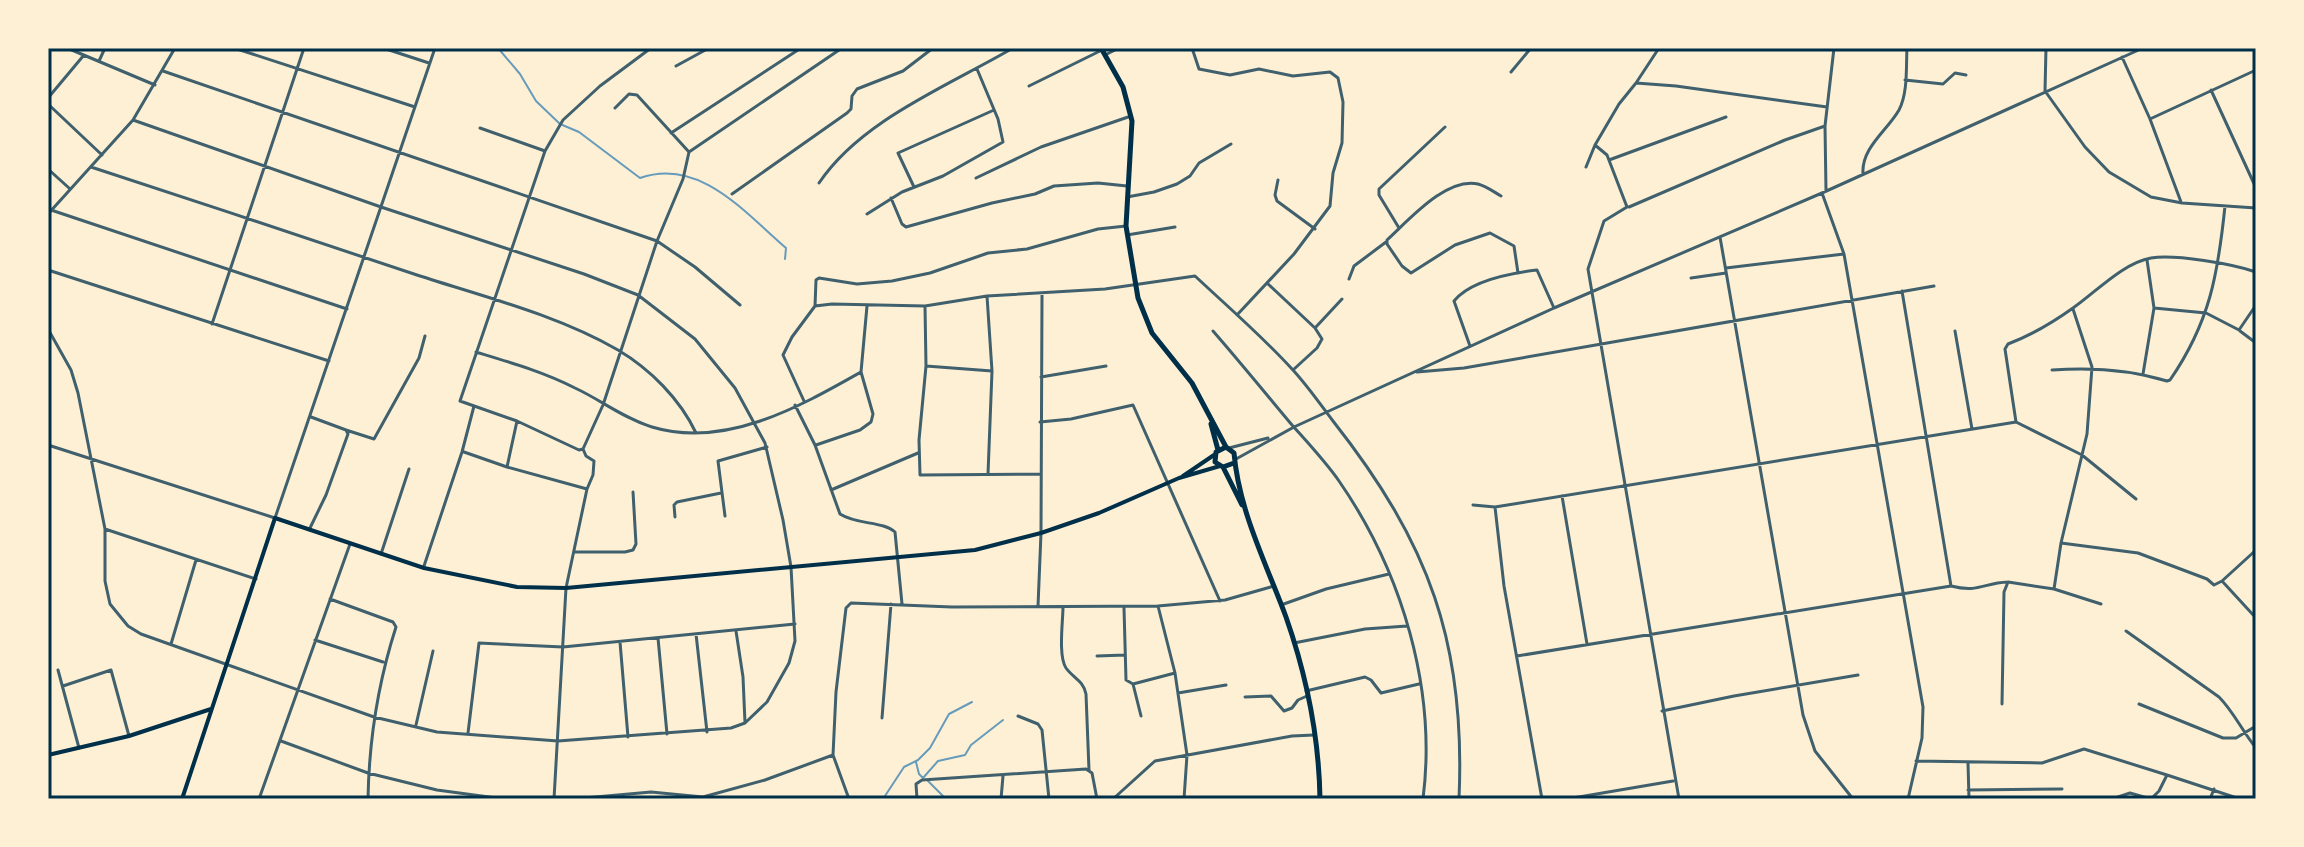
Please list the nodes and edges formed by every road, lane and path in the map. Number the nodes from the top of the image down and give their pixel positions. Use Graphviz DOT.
graph roads {
  1 [pos="67,48"];
  2 [pos="105,48"];
  3 [pos="175,48"];
  4 [pos="234,48"];
  5 [pos="304,48"];
  6 [pos="383,48"];
  7 [pos="435,48"];
  8 [pos="651,48"];
  9 [pos="709,48"];
  10 [pos="801,48"];
  11 [pos="842,48"];
  12 [pos="933,48"];
  13 [pos="1013,48"];
  14 [pos="1119,48"];
  15 [pos="1192,48"];
  16 [pos="1531,48"];
  17 [pos="1659,48"];
  18 [pos="1834,48"];
  19 [pos="1907,48"];
  20 [pos="1967,48"];
  21 [pos="1973,48"];
  22 [pos="2046,48"];
  23 [pos="2143,48"];
  24 [pos="1103,51"];
  25 [pos="84,55"];
  26 [pos="2122,57"];
  27 [pos="99,61"];
  28 [pos="429,63"];
  29 [pos="676,66"];
  30 [pos="977,69"];
  31 [pos="297,70"];
  32 [pos="2256,70"];
  33 [pos="163,71"];
  34 [pos="1511,72"];
  35 [pos="1966,75"];
  36 [pos="1905,80"];
  37 [pos="1636,83"];
  38 [pos="155,85"];
  39 [pos="1029,86"];
  40 [pos="2211,90"];
  41 [pos="2045,91"];
  42 [pos="48,101"];
  43 [pos="415,107"];
  44 [pos="1827,107"];
  45 [pos="615,108"];
  46 [pos="994,110"];
  47 [pos="283,112"];
  48 [pos="1131,116"];
  49 [pos="1726,117"];
  50 [pos="2150,119"];
  51 [pos="133,120"];
  52 [pos="1825,126"];
  53 [pos="1445,127"];
  54 [pos="480,128"];
  55 [pos="671,133"];
  56 [pos="1231,144"];
  57 [pos="1595,145"];
  58 [pos="545,151"];
  59 [pos="401,152"];
  60 [pos="689,152"];
  61 [pos="102,155"];
  62 [pos="1609,160"];
  63 [pos="264,166"];
  64 [pos="91,167"];
  65 [pos="1586,167"];
  66 [pos="48,169"];
  67 [pos="1863,174"];
  68 [pos="976,178"];
  69 [pos="1278,180"];
  70 [pos="819,183"];
  71 [pos="1127,186"];
  72 [pos="914,187"];
  73 [pos="2256,188"];
  74 [pos="70,189"];
  75 [pos="1824,192"];
  76 [pos="732,194"];
  77 [pos="528,196"];
  78 [pos="1501,196"];
  79 [pos="891,198"];
  80 [pos="1127,198"];
  81 [pos="2182,203"];
  82 [pos="2225,206"];
  83 [pos="381,207"];
  84 [pos="1627,207"];
  85 [pos="2256,208"];
  86 [pos="50,212"];
  87 [pos="867,214"];
  88 [pos="247,218"];
  89 [pos="1126,226"];
  90 [pos="1175,227"];
  91 [pos="1399,228"];
  92 [pos="1315,229"];
  93 [pos="1127,235"];
  94 [pos="1720,237"];
  95 [pos="657,241"];
  96 [pos="1386,242"];
  97 [pos="510,249"];
  98 [pos="1844,254"];
  99 [pos="364,257"];
  100 [pos="2147,260"];
  101 [pos="2219,264"];
  102 [pos="48,270"];
  103 [pos="230,270"];
  104 [pos="1726,270"];
  105 [pos="2256,272"];
  106 [pos="1518,273"];
  107 [pos="1691,278"];
  108 [pos="1349,279"];
  109 [pos="1267,283"];
  110 [pos="1134,284"];
  111 [pos="1934,286"];
  112 [pos="1902,291"];
  113 [pos="1591,292"];
  114 [pos="638,295"];
  115 [pos="1042,295"];
  116 [pos="987,296"];
  117 [pos="1342,299"];
  118 [pos="493,300"];
  119 [pos="1852,300"];
  120 [pos="740,305"];
  121 [pos="867,305"];
  122 [pos="2256,305"];
  123 [pos="815,306"];
  124 [pos="925,306"];
  125 [pos="1554,308"];
  126 [pos="2154,308"];
  127 [pos="347,309"];
  128 [pos="2073,309"];
  129 [pos="2206,313"];
  130 [pos="1237,315"];
  131 [pos="1735,320"];
  132 [pos="212,324"];
  133 [pos="1315,328"];
  134 [pos="48,329"];
  135 [pos="2239,330"];
  136 [pos="1213,331"];
  137 [pos="1955,331"];
  138 [pos="425,336"];
  139 [pos="1600,343"];
  140 [pos="2256,343"];
  141 [pos="1471,346"];
  142 [pos="476,352"];
  143 [pos="622,352"];
  144 [pos="329,361"];
  145 [pos="926,366"];
  146 [pos="1106,366"];
  147 [pos="2092,367"];
  148 [pos="1293,370"];
  149 [pos="2052,370"];
  150 [pos="992,371"];
  151 [pos="861,372"];
  152 [pos="1414,372"];
  153 [pos="2143,374"];
  154 [pos="1041,377"];
  155 [pos="804,401"];
  156 [pos="603,405"];
  157 [pos="795,405"];
  158 [pos="474,406"];
  159 [pos="1326,412"];
  160 [pos="311,417"];
  161 [pos="1210,419"];
  162 [pos="517,421"];
  163 [pos="1040,422"];
  164 [pos="2016,422"];
  165 [pos="756,424"];
  166 [pos="1294,427"];
  167 [pos="1972,429"];
  168 [pos="346,430"];
  169 [pos="696,433"];
  170 [pos="1272,437"];
  171 [pos="1924,437"];
  172 [pos="48,445"];
  173 [pos="815,445"];
  174 [pos="1877,445"];
  175 [pos="767,447"];
  176 [pos="1227,448"];
  177 [pos="583,449"];
  178 [pos="462,452"];
  179 [pos="918,453"];
  180 [pos="1216,453"];
  181 [pos="2082,455"];
  182 [pos="90,459"];
  183 [pos="1234,461"];
  184 [pos="1760,464"];
  185 [pos="507,467"];
  186 [pos="1221,467"];
  187 [pos="409,469"];
  188 [pos="988,474"];
  189 [pos="1040,474"];
  190 [pos="1179,478"];
  191 [pos="1166,484"];
  192 [pos="1625,486"];
  193 [pos="587,489"];
  194 [pos="831,490"];
  195 [pos="633,492"];
  196 [pos="721,493"];
  197 [pos="1562,496"];
  198 [pos="2136,499"];
  199 [pos="1473,505"];
  200 [pos="1495,507"];
  201 [pos="1244,508"];
  202 [pos="725,516"];
  203 [pos="675,517"];
  204 [pos="275,518"];
  205 [pos="105,529"];
  206 [pos="309,529"];
  207 [pos="1041,533"];
  208 [pos="2061,543"];
  209 [pos="350,544"];
  210 [pos="2256,550"];
  211 [pos="574,552"];
  212 [pos="381,554"];
  213 [pos="898,557"];
  214 [pos="196,559"];
  215 [pos="791,567"];
  216 [pos="424,568"];
  217 [pos="1390,574"];
  218 [pos="256,579"];
  219 [pos="2222,581"];
  220 [pos="2008,582"];
  221 [pos="1274,586"];
  222 [pos="1951,586"];
  223 [pos="566,588"];
  224 [pos="2054,589"];
  225 [pos="1901,594"];
  226 [pos="330,599"];
  227 [pos="1220,601"];
  228 [pos="891,604"];
  229 [pos="902,604"];
  230 [pos="2101,604"];
  231 [pos="1281,605"];
  232 [pos="1038,606"];
  233 [pos="1063,606"];
  234 [pos="1124,606"];
  235 [pos="1158,606"];
  236 [pos="2256,609"];
  237 [pos="1786,612"];
  238 [pos="2251,613"];
  239 [pos="2256,618"];
  240 [pos="795,624"];
  241 [pos="1407,626"];
  242 [pos="736,630"];
  243 [pos="2126,631"];
  244 [pos="696,634"];
  245 [pos="1649,634"];
  246 [pos="658,638"];
  247 [pos="315,640"];
  248 [pos="620,641"];
  249 [pos="1294,643"];
  250 [pos="171,644"];
  251 [pos="1587,644"];
  252 [pos="563,647"];
  253 [pos="433,651"];
  254 [pos="1125,655"];
  255 [pos="1097,656"];
  256 [pos="1517,656"];
  257 [pos="228,663"];
  258 [pos="384,663"];
  259 [pos="58,670"];
  260 [pos="1175,673"];
  261 [pos="1858,675"];
  262 [pos="1133,684"];
  263 [pos="1420,684"];
  264 [pos="1226,685"];
  265 [pos="1799,685"];
  266 [pos="63,686"];
  267 [pos="298,689"];
  268 [pos="1178,693"];
  269 [pos="1306,693"];
  270 [pos="1245,697"];
  271 [pos="2002,704"];
  272 [pos="2139,704"];
  273 [pos="212,709"];
  274 [pos="1662,711"];
  275 [pos="1018,716"];
  276 [pos="1141,716"];
  277 [pos="374,717"];
  278 [pos="882,718"];
  279 [pos="745,723"];
  280 [pos="2256,726"];
  281 [pos="415,727"];
  282 [pos="707,732"];
  283 [pos="2243,732"];
  284 [pos="467,734"];
  285 [pos="667,734"];
  286 [pos="1314,735"];
  287 [pos="129,736"];
  288 [pos="628,737"];
  289 [pos="281,741"];
  290 [pos="558,741"];
  291 [pos="79,748"];
  292 [pos="2256,748"];
  293 [pos="48,755"];
  294 [pos="833,755"];
  295 [pos="1187,755"];
  296 [pos="1916,761"];
  297 [pos="1968,763"];
  298 [pos="1089,770"];
  299 [pos="1045,772"];
  300 [pos="368,773"];
  301 [pos="2167,775"];
  302 [pos="1003,776"];
  303 [pos="1675,780"];
  304 [pos="2062,789"];
  305 [pos="2214,789"];
  306 [pos="1968,790"];
  307 [pos="451,792"];
  308 [pos="610,797"];
  309 [pos="182,799"];
  310 [pos="259,799"];
  311 [pos="368,799"];
  312 [pos="450,799"];
  313 [pos="504,799"];
  314 [pos="554,799"];
  315 [pos="573,799"];
  316 [pos="849,799"];
  317 [pos="917,799"];
  318 [pos="1001,799"];
  319 [pos="1049,799"];
  320 [pos="1097,799"];
  321 [pos="1113,799"];
  322 [pos="1184,799"];
  323 [pos="1320,799"];
  324 [pos="1423,799"];
  325 [pos="1459,799"];
  326 [pos="1542,799"];
  327 [pos="1567,799"];
  328 [pos="1679,799"];
  329 [pos="1853,799"];
  330 [pos="1908,799"];
  331 [pos="1969,799"];
  332 [pos="2112,799"];
  333 [pos="2210,799"];
  334 [pos="2240,799"];
  1 -- 25 [label="street"];
  2 -- 27 [label="street"];
  3 -- 33 [label="street"];
  4 -- 31 [label="street"];
  5 -- 31 [label="street"];
  6 -- 28 [label="street"];
  7 -- 28 [label="street"];
  8 -- 58 [label="street"];
  9 -- 29 [label="street"];
  10 -- 55 [label="street"];
  11 -- 60 [label="street"];
  12 -- 76 [label="street"];
  13 -- 30 [label="street"];
  14 -- 24 [label="street"];
  15 -- 92 [label="street"];
  16 -- 34 [label="street"];
  17 -- 37 [label="street"];
  18 -- 44 [label="street"];
  19 -- 36 [label="street"];
  20 -- 21 [label="street"];
  22 -- 41 [label="street"];
  23 -- 26 [label="street"];
  24 -- 39 [label="street"];
  24 -- 48 [label="main road"];
  25 -- 27 [label="street"];
  25 -- 42 [label="street"];
  26 -- 41 [label="street"];
  26 -- 50 [label="street"];
  27 -- 38 [label="street"];
  28 -- 43 [label="street"];
  30 -- 46 [label="street"];
  30 -- 70 [label="street"];
  31 -- 43 [label="street"];
  31 -- 47 [label="street"];
  32 -- 40 [label="street"];
  33 -- 38 [label="street"];
  33 -- 47 [label="street"];
  35 -- 36 [label="street"];
  36 -- 67 [label="street"];
  37 -- 44 [label="street"];
  37 -- 57 [label="street"];
  38 -- 51 [label="street"];
  40 -- 50 [label="street"];
  40 -- 73 [label="street"];
  41 -- 67 [label="street"];
  41 -- 81 [label="street"];
  42 -- 61 [label="street"];
  43 -- 59 [label="street"];
  44 -- 52 [label="street"];
  45 -- 55 [label="street"];
  46 -- 72 [label="street"];
  46 -- 72 [label="street"];
  47 -- 59 [label="street"];
  47 -- 63 [label="street"];
  48 -- 68 [label="street"];
  48 -- 71 [label="main road"];
  49 -- 62 [label="street"];
  50 -- 81 [label="street"];
  51 -- 61 [label="street"];
  51 -- 63 [label="street"];
  52 -- 75 [label="street"];
  52 -- 84 [label="street"];
  53 -- 91 [label="street"];
  54 -- 58 [label="street"];
  55 -- 60 [label="street"];
  56 -- 80 [label="street"];
  57 -- 62 [label="street"];
  57 -- 65 [label="street"];
  58 -- 77 [label="street"];
  59 -- 77 [label="street"];
  59 -- 83 [label="street"];
  60 -- 95 [label="street"];
  61 -- 64 [label="street"];
  62 -- 84 [label="street"];
  63 -- 83 [label="street"];
  63 -- 88 [label="street"];
  64 -- 74 [label="street"];
  64 -- 88 [label="street"];
  66 -- 74 [label="street"];
  67 -- 75 [label="street"];
  69 -- 92 [label="street"];
  71 -- 79 [label="street"];
  71 -- 80 [label="main road"];
  72 -- 79 [label="street"];
  74 -- 86 [label="street"];
  75 -- 94 [label="street"];
  75 -- 98 [label="street"];
  77 -- 95 [label="street"];
  77 -- 97 [label="street"];
  78 -- 91 [label="street"];
  79 -- 87 [label="street"];
  80 -- 89 [label="main road"];
  81 -- 82 [label="street"];
  82 -- 85 [label="street"];
  82 -- 101 [label="street"];
  83 -- 97 [label="street"];
  83 -- 99 [label="street"];
  84 -- 113 [label="street"];
  86 -- 103 [label="street"];
  88 -- 99 [label="street"];
  88 -- 103 [label="street"];
  89 -- 93 [label="main road"];
  89 -- 123 [label="street"];
  90 -- 93 [label="street"];
  91 -- 96 [label="street"];
  92 -- 109 [label="street"];
  93 -- 110 [label="main road"];
  94 -- 104 [label="street"];
  94 -- 113 [label="street"];
  95 -- 114 [label="street"];
  95 -- 120 [label="street"];
  96 -- 106 [label="street"];
  96 -- 108 [label="street"];
  97 -- 114 [label="street"];
  97 -- 118 [label="street"];
  98 -- 104 [label="street"];
  98 -- 119 [label="street"];
  99 -- 118 [label="street"];
  99 -- 127 [label="street"];
  100 -- 101 [label="street"];
  100 -- 126 [label="street"];
  100 -- 128 [label="street"];
  101 -- 105 [label="street"];
  101 -- 129 [label="street"];
  102 -- 132 [label="street"];
  103 -- 127 [label="street"];
  103 -- 132 [label="street"];
  104 -- 107 [label="street"];
  104 -- 131 [label="street"];
  106 -- 125 [label="street"];
  106 -- 141 [label="street"];
  109 -- 130 [label="street"];
  109 -- 133 [label="street"];
  110 -- 115 [label="street"];
  110 -- 130 [label="street"];
  110 -- 161 [label="main road"];
  111 -- 112 [label="street"];
  112 -- 119 [label="street"];
  112 -- 171 [label="street"];
  113 -- 125 [label="street"];
  113 -- 139 [label="street"];
  114 -- 143 [label="street"];
  114 -- 165 [label="street"];
  115 -- 116 [label="street"];
  115 -- 154 [label="street"];
  116 -- 124 [label="street"];
  116 -- 150 [label="street"];
  117 -- 133 [label="street"];
  118 -- 142 [label="street"];
  118 -- 143 [label="street"];
  119 -- 131 [label="street"];
  119 -- 174 [label="street"];
  121 -- 123 [label="street"];
  121 -- 124 [label="street"];
  121 -- 151 [label="street"];
  122 -- 135 [label="street"];
  123 -- 155 [label="street"];
  124 -- 145 [label="street"];
  125 -- 141 [label="street"];
  126 -- 129 [label="street"];
  126 -- 153 [label="street"];
  127 -- 144 [label="street"];
  128 -- 147 [label="street"];
  128 -- 164 [label="street"];
  129 -- 135 [label="street"];
  129 -- 153 [label="street"];
  130 -- 148 [label="street"];
  131 -- 139 [label="street"];
  131 -- 184 [label="street"];
  132 -- 144 [label="street"];
  133 -- 148 [label="street"];
  134 -- 182 [label="street"];
  135 -- 140 [label="street"];
  136 -- 166 [label="street"];
  137 -- 167 [label="street"];
  138 -- 168 [label="street"];
  139 -- 152 [label="street"];
  139 -- 192 [label="street"];
  141 -- 152 [label="street"];
  142 -- 156 [label="street"];
  142 -- 158 [label="street"];
  143 -- 156 [label="street"];
  143 -- 169 [label="street"];
  144 -- 160 [label="street"];
  145 -- 150 [label="street"];
  145 -- 179 [label="street"];
  146 -- 154 [label="street"];
  147 -- 149 [label="street"];
  147 -- 153 [label="street"];
  147 -- 181 [label="street"];
  148 -- 159 [label="street"];
  150 -- 188 [label="street"];
  151 -- 155 [label="street"];
  151 -- 173 [label="street"];
  152 -- 159 [label="street"];
  154 -- 163 [label="street"];
  155 -- 157 [label="street"];
  156 -- 169 [label="street"];
  156 -- 177 [label="street"];
  157 -- 165 [label="street"];
  157 -- 173 [label="street"];
  158 -- 162 [label="street"];
  158 -- 178 [label="street"];
  159 -- 166 [label="street"];
  159 -- 325 [label="street"];
  160 -- 168 [label="street"];
  160 -- 204 [label="street"];
  161 -- 176 [label="main road"];
  161 -- 180 [label="main road"];
  162 -- 177 [label="street"];
  162 -- 185 [label="street"];
  163 -- 189 [label="street"];
  163 -- 191 [label="street"];
  164 -- 167 [label="street"];
  164 -- 181 [label="street"];
  165 -- 169 [label="street"];
  165 -- 175 [label="street"];
  166 -- 170 [label="street"];
  166 -- 217 [label="street"];
  167 -- 171 [label="street"];
  168 -- 206 [label="street"];
  170 -- 176 [label="street"];
  170 -- 183 [label="street"];
  171 -- 174 [label="street"];
  171 -- 222 [label="street"];
  172 -- 182 [label="street"];
  173 -- 194 [label="street"];
  174 -- 184 [label="street"];
  174 -- 225 [label="street"];
  175 -- 196 [label="street"];
  175 -- 215 [label="street"];
  176 -- 180 [label="main road"];
  176 -- 183 [label="main road"];
  177 -- 193 [label="street"];
  178 -- 185 [label="street"];
  178 -- 216 [label="street"];
  179 -- 188 [label="street"];
  179 -- 194 [label="street"];
  180 -- 186 [label="main road"];
  180 -- 190 [label="main road"];
  181 -- 198 [label="street"];
  181 -- 208 [label="street"];
  182 -- 204 [label="street"];
  182 -- 205 [label="street"];
  183 -- 186 [label="main road"];
  183 -- 201 [label="main road"];
  184 -- 192 [label="street"];
  184 -- 237 [label="street"];
  185 -- 193 [label="street"];
  186 -- 190 [label="main road"];
  186 -- 201 [label="main road"];
  187 -- 212 [label="street"];
  188 -- 189 [label="street"];
  189 -- 207 [label="street"];
  190 -- 191 [label="main road"];
  191 -- 207 [label="main road"];
  191 -- 227 [label="street"];
  192 -- 197 [label="street"];
  192 -- 245 [label="street"];
  193 -- 211 [label="street"];
  194 -- 213 [label="street"];
  195 -- 211 [label="street"];
  196 -- 202 [label="street"];
  196 -- 203 [label="street"];
  197 -- 200 [label="street"];
  197 -- 251 [label="street"];
  199 -- 200 [label="street"];
  200 -- 256 [label="street"];
  201 -- 221 [label="main road"];
  204 -- 206 [label="main road"];
  204 -- 218 [label="main road"];
  205 -- 214 [label="street"];
  205 -- 250 [label="street"];
  206 -- 209 [label="main road"];
  207 -- 213 [label="main road"];
  207 -- 232 [label="street"];
  208 -- 219 [label="street"];
  208 -- 224 [label="street"];
  209 -- 212 [label="main road"];
  209 -- 226 [label="street"];
  210 -- 219 [label="street"];
  211 -- 223 [label="street"];
  212 -- 216 [label="main road"];
  213 -- 215 [label="main road"];
  213 -- 229 [label="street"];
  214 -- 218 [label="street"];
  214 -- 250 [label="street"];
  215 -- 223 [label="main road"];
  215 -- 240 [label="street"];
  216 -- 223 [label="main road"];
  217 -- 231 [label="street"];
  217 -- 241 [label="street"];
  218 -- 257 [label="main road"];
  219 -- 238 [label="street"];
  220 -- 222 [label="street"];
  220 -- 224 [label="street"];
  220 -- 271 [label="street"];
  221 -- 227 [label="street"];
  221 -- 231 [label="main road"];
  222 -- 225 [label="street"];
  223 -- 252 [label="street"];
  224 -- 230 [label="street"];
  225 -- 237 [label="street"];
  225 -- 296 [label="street"];
  226 -- 247 [label="street"];
  226 -- 258 [label="street"];
  227 -- 235 [label="street"];
  228 -- 229 [label="street"];
  228 -- 278 [label="street"];
  228 -- 294 [label="street"];
  229 -- 232 [label="street"];
  231 -- 249 [label="main road"];
  232 -- 233 [label="street"];
  233 -- 234 [label="street"];
  233 -- 298 [label="street"];
  234 -- 235 [label="street"];
  234 -- 254 [label="street"];
  235 -- 260 [label="street"];
  236 -- 238 [label="street"];
  237 -- 245 [label="street"];
  237 -- 265 [label="street"];
  238 -- 239 [label="street"];
  240 -- 242 [label="street"];
  240 -- 279 [label="street"];
  241 -- 249 [label="street"];
  241 -- 263 [label="street"];
  242 -- 244 [label="street"];
  242 -- 279 [label="street"];
  243 -- 283 [label="street"];
  244 -- 246 [label="street"];
  244 -- 282 [label="street"];
  245 -- 251 [label="street"];
  245 -- 274 [label="street"];
  246 -- 248 [label="street"];
  246 -- 285 [label="street"];
  247 -- 258 [label="street"];
  247 -- 267 [label="street"];
  248 -- 252 [label="street"];
  248 -- 288 [label="street"];
  249 -- 269 [label="main road"];
  250 -- 257 [label="street"];
  251 -- 256 [label="street"];
  252 -- 284 [label="street"];
  252 -- 290 [label="street"];
  253 -- 281 [label="street"];
  254 -- 255 [label="street"];
  254 -- 262 [label="street"];
  256 -- 326 [label="street"];
  257 -- 267 [label="street"];
  257 -- 273 [label="main road"];
  258 -- 277 [label="street"];
  259 -- 266 [label="street"];
  260 -- 262 [label="street"];
  260 -- 268 [label="street"];
  261 -- 265 [label="street"];
  262 -- 276 [label="street"];
  263 -- 269 [label="street"];
  263 -- 324 [label="street"];
  264 -- 268 [label="street"];
  265 -- 274 [label="street"];
  265 -- 329 [label="street"];
  266 -- 287 [label="street"];
  266 -- 291 [label="street"];
  267 -- 277 [label="street"];
  267 -- 289 [label="street"];
  268 -- 295 [label="street"];
  269 -- 270 [label="street"];
  269 -- 286 [label="main road"];
  272 -- 283 [label="street"];
  273 -- 287 [label="main road"];
  273 -- 309 [label="main road"];
  274 -- 303 [label="street"];
  275 -- 299 [label="street"];
  277 -- 281 [label="street"];
  277 -- 300 [label="street"];
  279 -- 282 [label="street"];
  280 -- 283 [label="street"];
  281 -- 284 [label="street"];
  282 -- 285 [label="street"];
  283 -- 292 [label="street"];
  284 -- 290 [label="street"];
  285 -- 288 [label="street"];
  286 -- 295 [label="street"];
  286 -- 323 [label="main road"];
  287 -- 291 [label="main road"];
  288 -- 290 [label="street"];
  289 -- 300 [label="street"];
  289 -- 310 [label="street"];
  290 -- 314 [label="street"];
  291 -- 293 [label="main road"];
  294 -- 308 [label="street"];
  294 -- 316 [label="street"];
  295 -- 321 [label="street"];
  295 -- 322 [label="street"];
  296 -- 297 [label="street"];
  296 -- 330 [label="street"];
  297 -- 301 [label="street"];
  297 -- 306 [label="street"];
  298 -- 299 [label="street"];
  298 -- 320 [label="street"];
  299 -- 302 [label="street"];
  299 -- 319 [label="street"];
  300 -- 307 [label="street"];
  300 -- 311 [label="street"];
  301 -- 305 [label="street"];
  301 -- 332 [label="street"];
  302 -- 317 [label="street"];
  302 -- 318 [label="street"];
  303 -- 327 [label="street"];
  303 -- 328 [label="street"];
  304 -- 306 [label="street"];
  305 -- 333 [label="street"];
  305 -- 334 [label="street"];
  306 -- 331 [label="street"];
  307 -- 312 [label="street"];
  307 -- 313 [label="street"];
  308 -- 315 [label="street"];
}
